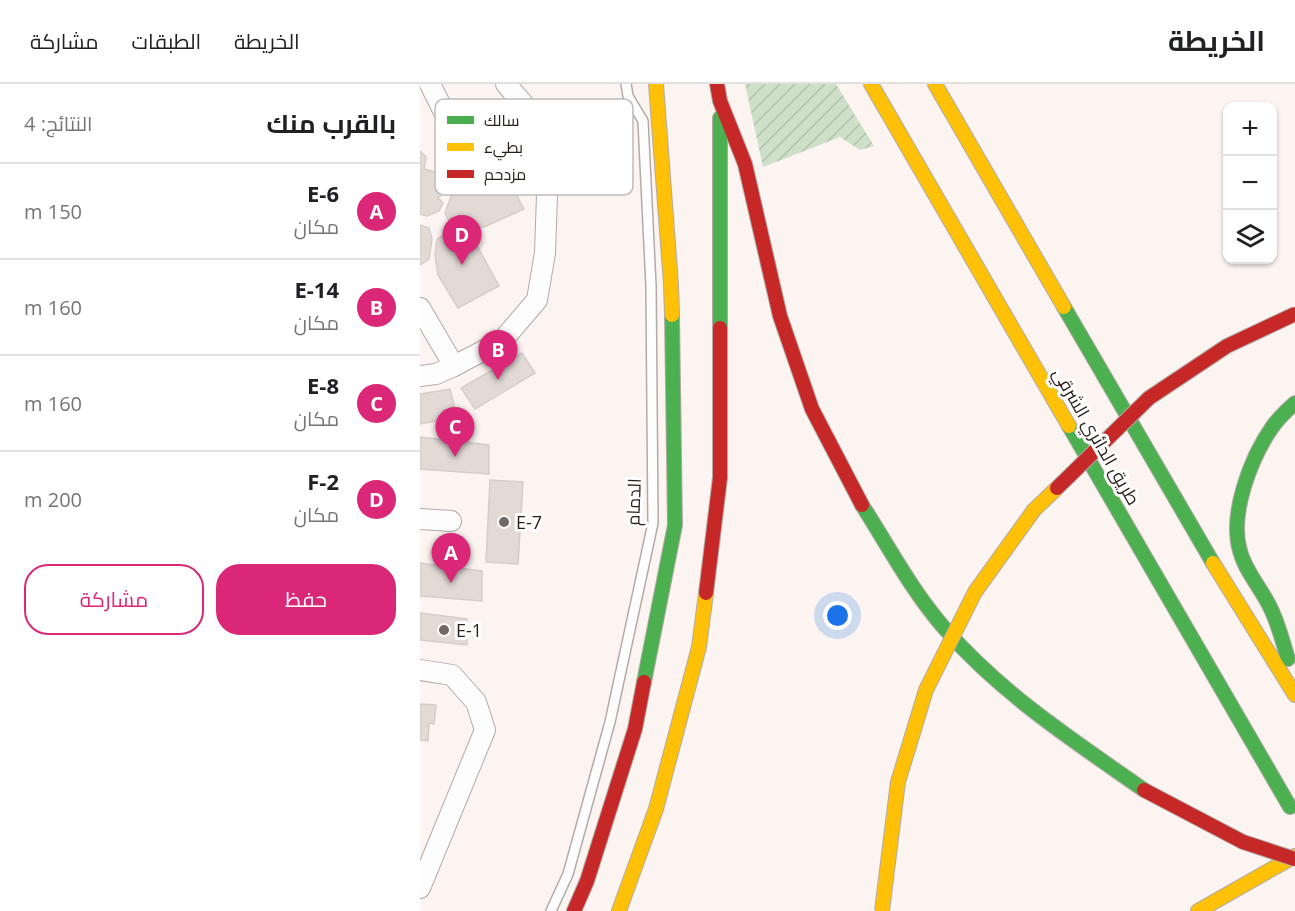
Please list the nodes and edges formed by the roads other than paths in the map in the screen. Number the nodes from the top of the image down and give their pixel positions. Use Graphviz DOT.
graph roads {
  1 [pos="430,84"];
  2 [pos="506,84"];
  3 [pos="626,84"];
  4 [pos="656,84"];
  5 [pos="717,84"];
  6 [pos="871,84"];
  7 [pos="935,84"];
  8 [pos="438,99"];
  9 [pos="519,99"];
  10 [pos="630,99"];
  11 [pos="720,101"];
  12 [pos="633,104"];
  13 [pos="547,195"];
  14 [pos="420,308"];
  15 [pos="1295,314"];
  16 [pos="454,366"];
  17 [pos="420,376"];
  18 [pos="1295,403"];
  19 [pos="420,519"];
  20 [pos="451,521"];
  21 [pos="420,670"];
  22 [pos="1295,677"];
  23 [pos="1295,694"];
  24 [pos="1290,807"];
  25 [pos="1295,857"];
  26 [pos="420,888"];
  27 [pos="551,911"];
  28 [pos="574,911"];
  29 [pos="620,911"];
  30 [pos="882,911"];
  31 [pos="1198,911"];
  1 -- 8 [label="street"];
  2 -- 9 [label="street"];
  3 -- 10 [label="lane, الدمام"];
  4 -- 28 [label="main road"];
  5 -- 11 [label="main road"];
  6 -- 24 [label="main road, طريق الدائري الشرقي"];
  7 -- 23 [label="main road, طريق الدائري الشرقي"];
  11 -- 25 [label="main road, bridge"];
  11 -- 29 [label="main road"];
  12 -- 27 [label="lane, الدمام"];
  13 -- 16 [label="street"];
  14 -- 16 [label="street"];
  15 -- 30 [label="main road, bridge"];
  16 -- 17 [label="street"];
  18 -- 22 [label="main road"];
  19 -- 20 [label="street"];
  21 -- 26 [label="street"];
  25 -- 31 [label="main road"];
}
